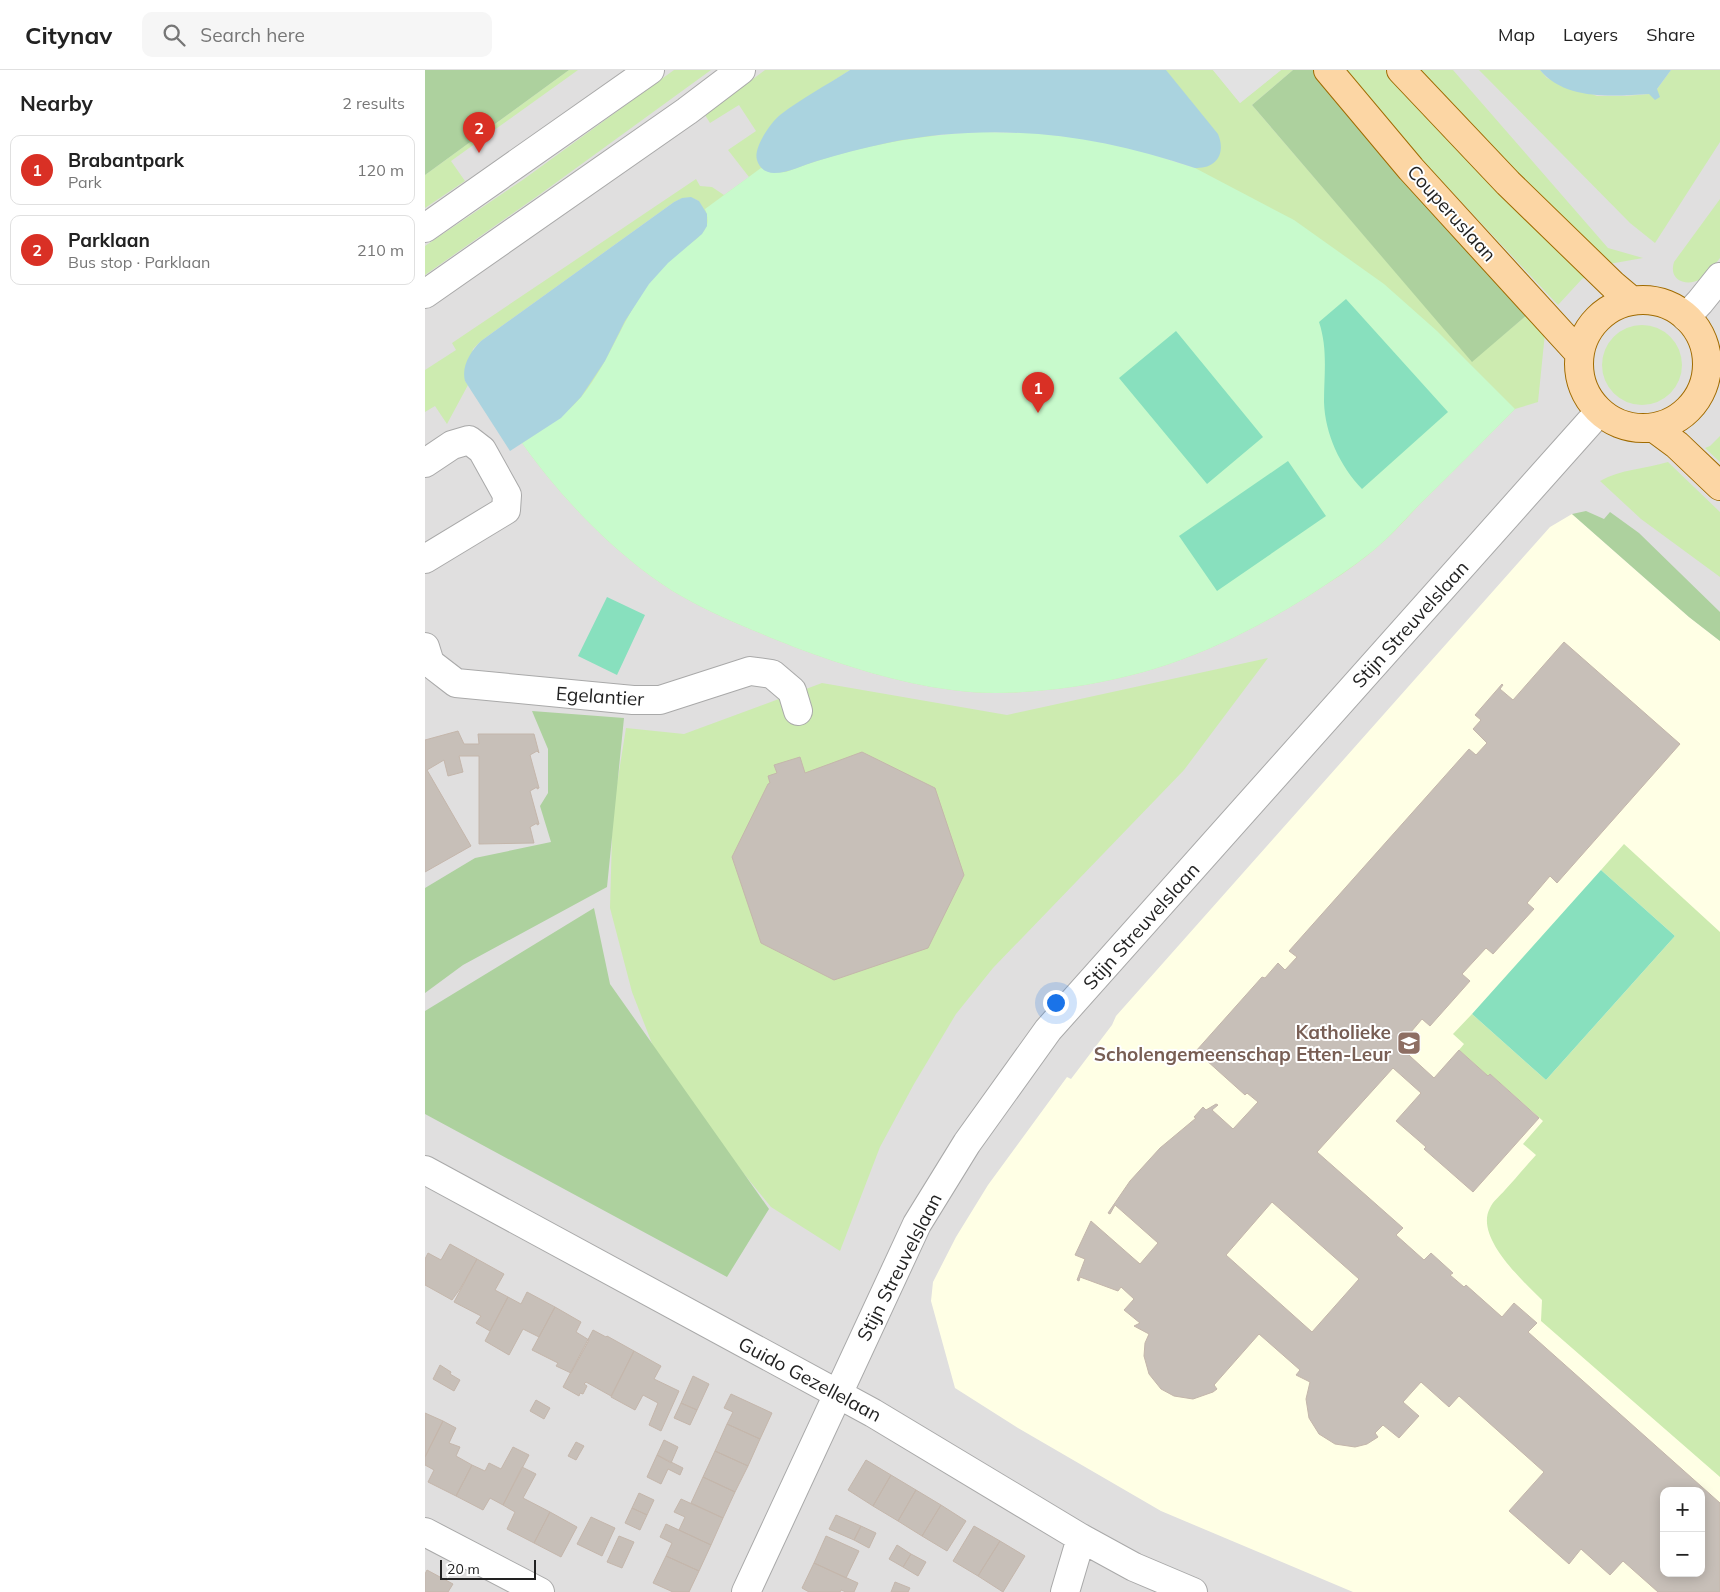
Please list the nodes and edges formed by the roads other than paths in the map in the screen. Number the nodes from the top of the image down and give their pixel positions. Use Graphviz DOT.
graph roads {
  1 [pos="650,70"];
  2 [pos="741,70"];
  3 [pos="1328,70"];
  4 [pos="1401,70"];
  5 [pos="425,228"];
  6 [pos="1720,277"];
  7 [pos="425,294"];
  8 [pos="1632,301"];
  9 [pos="1686,316"];
  10 [pos="1579,353"];
  11 [pos="1713,380"];
  12 [pos="1599,412"];
  13 [pos="1654,428"];
  14 [pos="425,463"];
  15 [pos="1720,486"];
  16 [pos="425,559"];
  17 [pos="425,647"];
  18 [pos="798,711"];
  19 [pos="425,1170"];
  20 [pos="838,1394"];
  21 [pos="425,1532"];
  22 [pos="1081,1538"];
  23 [pos="540,1592"];
  24 [pos="746,1592"];
  25 [pos="1065,1592"];
  26 [pos="1193,1592"];
  1 -- 5 [label="street"];
  2 -- 7 [label="street"];
  3 -- 10 [label="main road, Couperuslaan"];
  4 -- 8 [label="main road"];
  6 -- 9 [label="street"];
  8 -- 9 [label="main road"];
  8 -- 10 [label="main road"];
  9 -- 11 [label="main road"];
  10 -- 12 [label="main road"];
  11 -- 13 [label="main road"];
  12 -- 13 [label="main road"];
  12 -- 20 [label="street, Stijn Streuvelslaan"];
  13 -- 15 [label="main road"];
  14 -- 16 [label="street"];
  17 -- 18 [label="street, Egelantier"];
  19 -- 20 [label="street, Guido Gezellelaan"];
  20 -- 22 [label="street, Guido Gezellelaan"];
  20 -- 24 [label="street, Stijn Streuvelslaan"];
  21 -- 23 [label="street"];
  22 -- 25 [label="street"];
  22 -- 26 [label="street, Guido Gezellelaan"];
}
